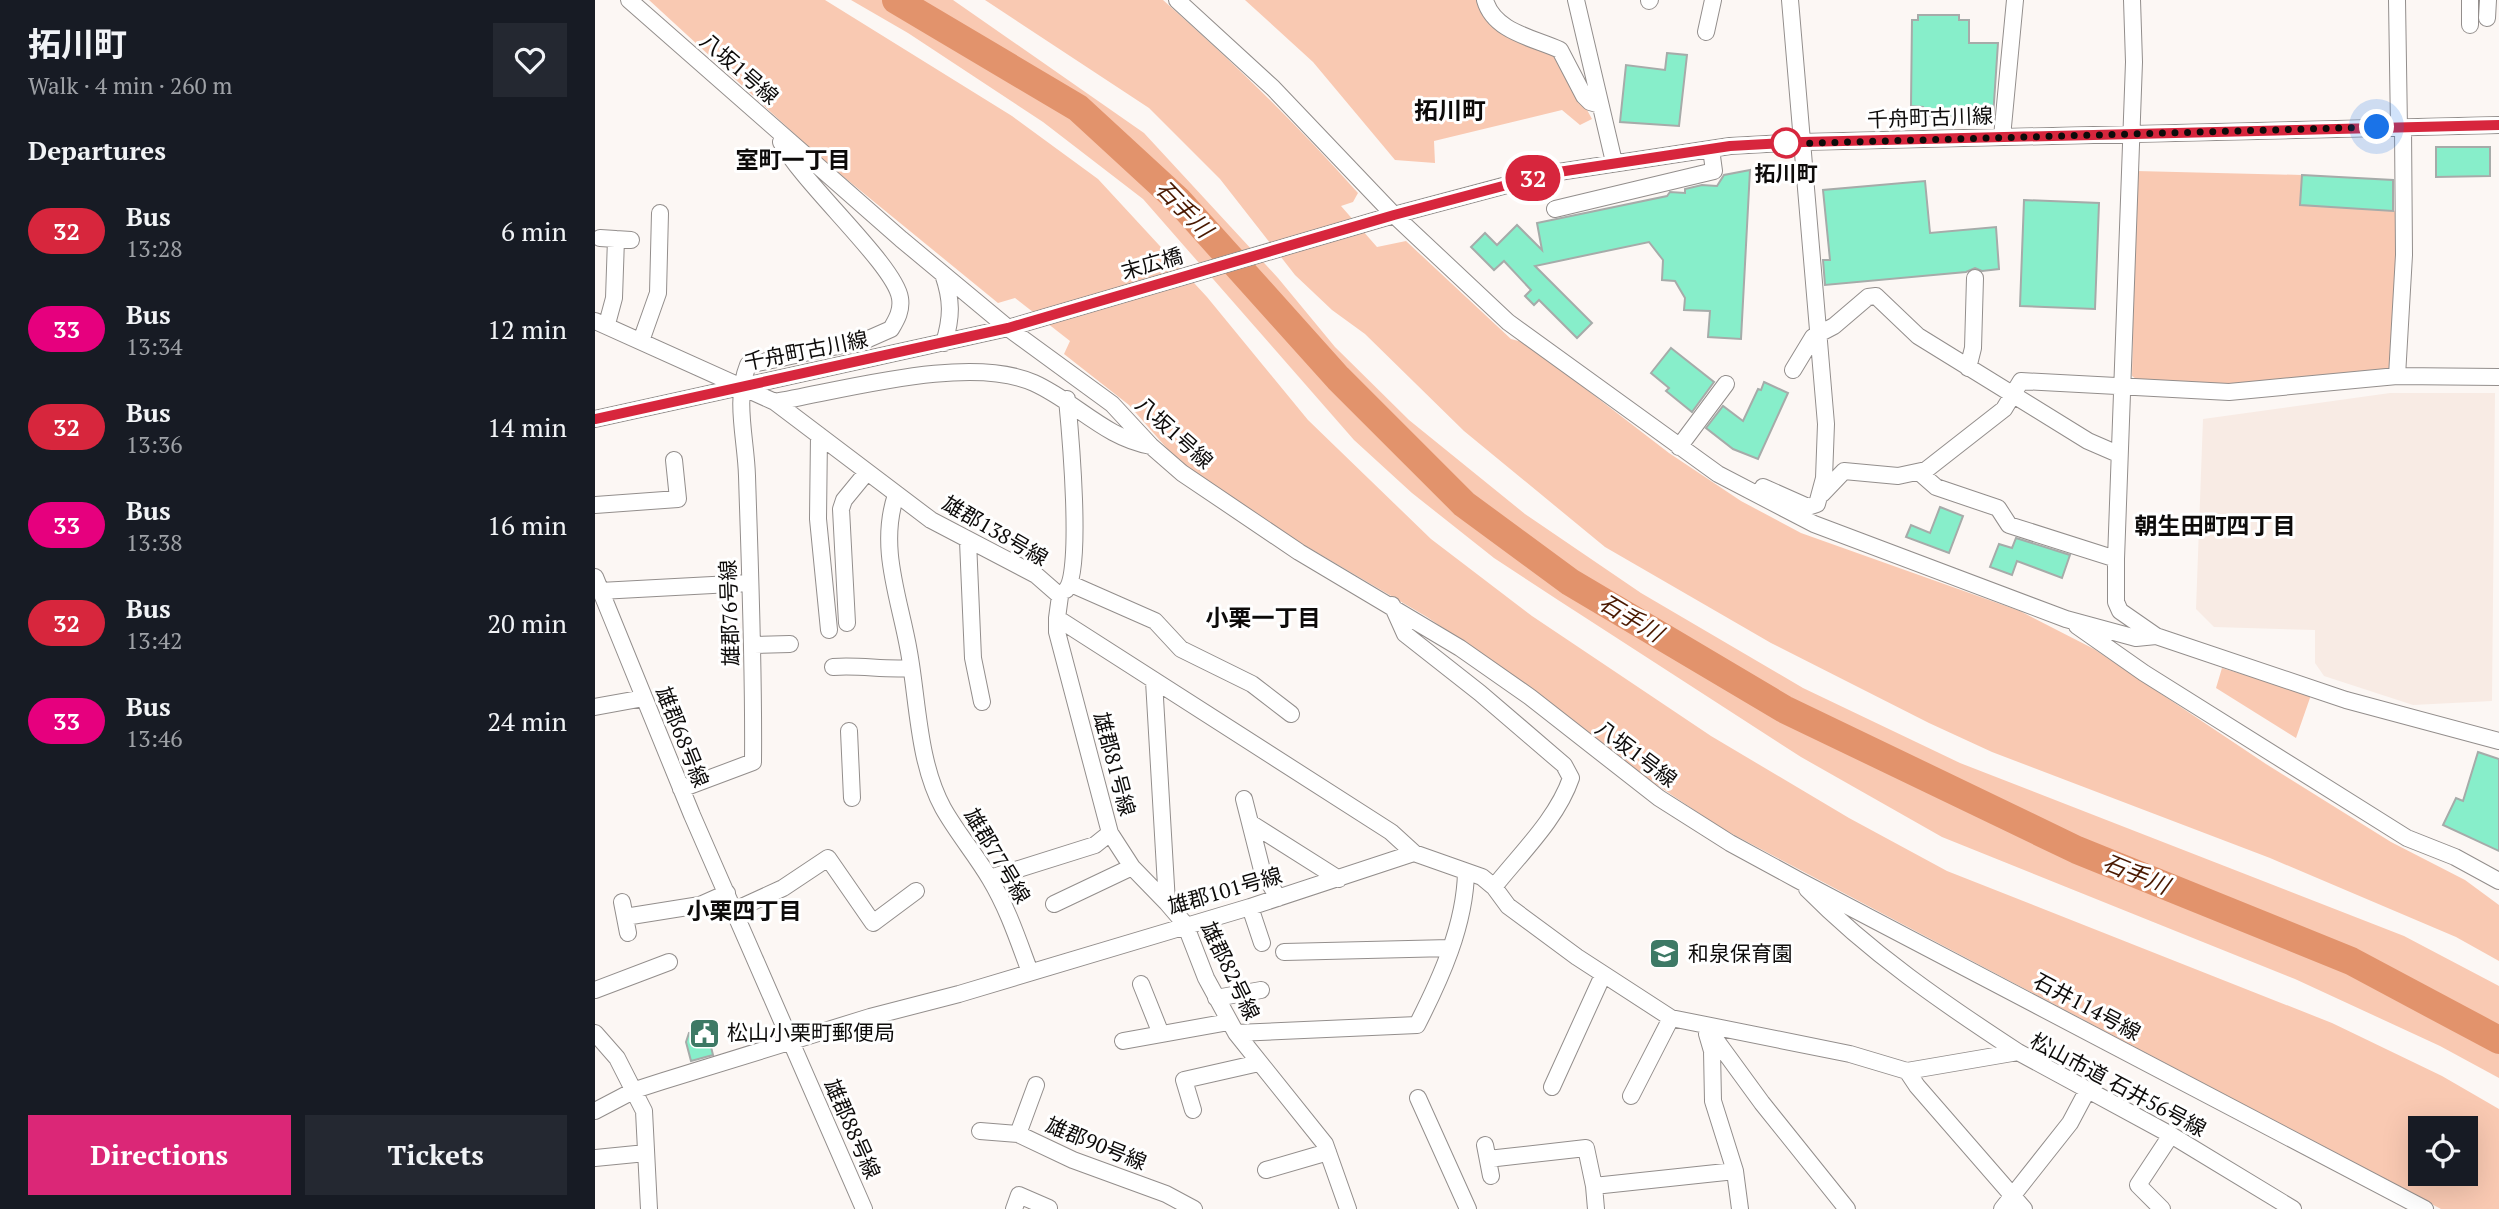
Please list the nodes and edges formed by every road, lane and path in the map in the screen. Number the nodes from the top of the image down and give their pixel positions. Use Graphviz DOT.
graph roads {
  1 [pos="629,0"];
  2 [pos="1177,0"];
  3 [pos="1485,0"];
  4 [pos="1576,0"];
  5 [pos="1713,0"];
  6 [pos="1790,0"];
  7 [pos="2015,0"];
  8 [pos="2132,0"];
  9 [pos="2397,0"];
  10 [pos="2470,0"];
  11 [pos="2488,0"];
  12 [pos="2487,18"];
  13 [pos="2470,25"];
  14 [pos="1706,32"];
  15 [pos="1601,105"];
  16 [pos="2499,125"];
  17 [pos="775,128"];
  18 [pos="2401,128"];
  19 [pos="2131,134"];
  20 [pos="2002,137"];
  21 [pos="1803,142"];
  22 [pos="1711,149"];
  23 [pos="1614,162"];
  24 [pos="1555,209"];
  25 [pos="660,213"];
  26 [pos="1394,215"];
  27 [pos="1370,222"];
  28 [pos="616,239"];
  29 [pos="943,274"];
  30 [pos="1975,278"];
  31 [pos="601,322"];
  32 [pos="1026,323"];
  33 [pos="1008,328"];
  34 [pos="1819,331"];
  35 [pos="641,341"];
  36 [pos="944,343"];
  37 [pos="1968,368"];
  38 [pos="1793,370"];
  39 [pos="2397,376"];
  40 [pos="2499,377"];
  41 [pos="1726,384"];
  42 [pos="2122,385"];
  43 [pos="740,386"];
  44 [pos="2012,395"];
  45 [pos="1067,399"];
  46 [pos="775,402"];
  47 [pos="595,419"];
  48 [pos="819,435"];
  49 [pos="1151,446"];
  50 [pos="1679,447"];
  51 [pos="2118,454"];
  52 [pos="674,460"];
  53 [pos="867,472"];
  54 [pos="1920,473"];
  55 [pos="1738,485"];
  56 [pos="1822,494"];
  57 [pos="895,495"];
  58 [pos="595,505"];
  59 [pos="968,541"];
  60 [pos="2116,559"];
  61 [pos="750,583"];
  62 [pos="598,584"];
  63 [pos="1071,584"];
  64 [pos="1059,596"];
  65 [pos="1392,605"];
  66 [pos="1057,618"];
  67 [pos="2066,619"];
  68 [pos="848,623"];
  69 [pos="829,630"];
  70 [pos="2156,636"];
  71 [pos="790,644"];
  72 [pos="754,645"];
  73 [pos="833,667"];
  74 [pos="911,668"];
  75 [pos="1154,681"];
  76 [pos="644,698"];
  77 [pos="982,702"];
  78 [pos="595,707"];
  79 [pos="1291,714"];
  80 [pos="849,731"];
  81 [pos="2499,741"];
  82 [pos="681,789"];
  83 [pos="852,797"];
  84 [pos="1244,799"];
  85 [pos="1252,824"];
  86 [pos="1110,833"];
  87 [pos="1730,843"];
  88 [pos="1414,853"];
  89 [pos="1132,867"];
  90 [pos="1466,872"];
  91 [pos="990,878"];
  92 [pos="1339,879"];
  93 [pos="1798,880"];
  94 [pos="2499,881"];
  95 [pos="1494,887"];
  96 [pos="916,891"];
  97 [pos="727,893"];
  98 [pos="1278,898"];
  99 [pos="1167,903"];
  100 [pos="1054,904"];
  101 [pos="1249,906"];
  102 [pos="736,910"];
  103 [pos="625,917"];
  104 [pos="1185,925"];
  105 [pos="1262,943"];
  106 [pos="1450,948"];
  107 [pos="1284,952"];
  108 [pos="669,962"];
  109 [pos="1030,972"];
  110 [pos="1603,975"];
  111 [pos="1141,984"];
  112 [pos="595,990"];
  113 [pos="1261,990"];
  114 [pos="1216,999"];
  115 [pos="1671,1018"];
  116 [pos="1705,1025"];
  117 [pos="1233,1028"];
  118 [pos="595,1033"];
  119 [pos="1161,1034"];
  120 [pos="1123,1041"];
  121 [pos="791,1043"];
  122 [pos="2018,1052"];
  123 [pos="1259,1063"];
  124 [pos="1907,1070"];
  125 [pos="1037,1085"];
  126 [pos="1552,1087"];
  127 [pos="635,1090"];
  128 [pos="2087,1091"];
  129 [pos="1631,1096"];
  130 [pos="1418,1098"];
  131 [pos="1193,1110"];
  132 [pos="595,1111"];
  133 [pos="980,1131"];
  134 [pos="1018,1134"];
  135 [pos="2171,1135"];
  136 [pos="1328,1152"];
  137 [pos="646,1153"];
  138 [pos="595,1158"];
  139 [pos="1266,1171"];
  140 [pos="1735,1171"];
  141 [pos="1491,1176"];
  142 [pos="1594,1186"];
  143 [pos="2014,1205"];
  144 [pos="1049,1208"];
  145 [pos="649,1209"];
  146 [pos="864,1209"];
  147 [pos="1014,1209"];
  148 [pos="1194,1209"];
  149 [pos="1348,1209"];
  150 [pos="1468,1209"];
  151 [pos="1596,1209"];
  152 [pos="1740,1209"];
  153 [pos="1847,1209"];
  154 [pos="2162,1209"];
  155 [pos="2293,1209"];
  156 [pos="2425,1209"];
  1 -- 17 [label="street, 八坂1号線"];
  2 -- 26 [label="street"];
  3 -- 15 [label="street"];
  4 -- 15 [label="street"];
  5 -- 14 [label="street"];
  6 -- 21 [label="street"];
  7 -- 20 [label="street"];
  8 -- 19 [label="street"];
  9 -- 18 [label="street"];
  10 -- 13 [label="street"];
  11 -- 12 [label="street"];
  15 -- 23 [label="street"];
  16 -- 18 [label="street, 千舟町古川線"];
  17 -- 29 [label="street, 八坂1号線"];
  17 -- 43 [label="street"];
  18 -- 19 [label="street, 千舟町古川線"];
  18 -- 39 [label="street"];
  19 -- 20 [label="street, 千舟町古川線"];
  19 -- 42 [label="street"];
  20 -- 21 [label="street, 千舟町古川線"];
  21 -- 22 [label="street, 千舟町古川線"];
  21 -- 34 [label="street"];
  22 -- 23 [label="street, 千舟町古川線"];
  22 -- 24 [label="street"];
  23 -- 26 [label="street, 千舟町古川線"];
  25 -- 35 [label="street"];
  26 -- 27 [label="street, 千舟町古川線"];
  26 -- 50 [label="street"];
  27 -- 32 [label="street, 末広橋"];
  28 -- 31 [label="street"];
  29 -- 33 [label="street, 八坂1号線"];
  29 -- 36 [label="street"];
  30 -- 37 [label="street"];
  31 -- 35 [label="street, 雄郡138号線"];
  32 -- 33 [label="street, 千舟町古川線"];
  33 -- 36 [label="street, 千舟町古川線"];
  33 -- 49 [label="street, 八坂1号線"];
  34 -- 37 [label="street"];
  34 -- 38 [label="street"];
  34 -- 56 [label="street"];
  35 -- 43 [label="street, 雄郡138号線"];
  36 -- 43 [label="street, 千舟町古川線"];
  37 -- 44 [label="street"];
  39 -- 40 [label="street"];
  39 -- 42 [label="street"];
  41 -- 50 [label="street"];
  42 -- 44 [label="street"];
  42 -- 51 [label="street"];
  43 -- 46 [label="street, 雄郡138号線"];
  43 -- 47 [label="street, 千舟町古川線"];
  43 -- 61 [label="street, 雄郡76号線"];
  44 -- 51 [label="street"];
  44 -- 54 [label="street"];
  45 -- 46 [label="street"];
  45 -- 49 [label="street"];
  45 -- 63 [label="street"];
  46 -- 48 [label="street, 雄郡138号線"];
  48 -- 53 [label="street, 雄郡138号線"];
  48 -- 69 [label="street"];
  49 -- 65 [label="street, 八坂1号線"];
  50 -- 55 [label="street"];
  51 -- 60 [label="street"];
  52 -- 58 [label="street"];
  53 -- 57 [label="street, 雄郡138号線"];
  53 -- 68 [label="street"];
  54 -- 56 [label="street"];
  54 -- 60 [label="street"];
  55 -- 56 [label="street"];
  55 -- 67 [label="street"];
  57 -- 59 [label="street, 雄郡138号線"];
  57 -- 74 [label="street, 雄郡77号線"];
  59 -- 64 [label="street, 雄郡138号線"];
  59 -- 77 [label="street"];
  60 -- 70 [label="street"];
  61 -- 62 [label="street"];
  61 -- 72 [label="street, 雄郡76号線"];
  62 -- 76 [label="street, 雄郡68号線"];
  63 -- 64 [label="street"];
  63 -- 79 [label="street"];
  64 -- 66 [label="street"];
  65 -- 87 [label="street, 八坂1号線"];
  65 -- 95 [label="street"];
  66 -- 75 [label="street"];
  66 -- 86 [label="street, 雄郡81号線"];
  67 -- 70 [label="street"];
  67 -- 94 [label="street"];
  70 -- 81 [label="street"];
  71 -- 72 [label="street"];
  72 -- 82 [label="street, 雄郡76号線"];
  73 -- 74 [label="street"];
  74 -- 91 [label="street, 雄郡77号線"];
  75 -- 88 [label="street"];
  75 -- 99 [label="street"];
  76 -- 78 [label="street"];
  76 -- 82 [label="street, 雄郡68号線"];
  80 -- 83 [label="street"];
  82 -- 97 [label="street, 雄郡68号線"];
  84 -- 85 [label="street"];
  85 -- 92 [label="street"];
  85 -- 98 [label="street"];
  86 -- 89 [label="street, 雄郡81号線"];
  86 -- 91 [label="street"];
  87 -- 93 [label="street, 石井114号線"];
  88 -- 90 [label="street"];
  88 -- 92 [label="street, 雄郡101号線"];
  89 -- 99 [label="street, 雄郡81号線"];
  89 -- 100 [label="street"];
  90 -- 95 [label="street"];
  90 -- 106 [label="street"];
  91 -- 109 [label="street, 雄郡77号線"];
  92 -- 98 [label="street, 雄郡101号線"];
  93 -- 122 [label="street"];
  93 -- 156 [label="street, 石井114号線"];
  95 -- 110 [label="street"];
  96 -- 102 [label="street"];
  97 -- 102 [label="street, 雄郡68号線"];
  97 -- 103 [label="street"];
  98 -- 101 [label="street, 雄郡101号線"];
  99 -- 104 [label="street, 雄郡82号線"];
  101 -- 104 [label="street, 雄郡101号線"];
  101 -- 105 [label="street"];
  102 -- 121 [label="street, 雄郡88号線"];
  104 -- 109 [label="street, 雄郡101号線"];
  104 -- 114 [label="street, 雄郡82号線"];
  106 -- 107 [label="street"];
  106 -- 117 [label="street"];
  108 -- 112 [label="street"];
  109 -- 121 [label="street, 雄郡101号線"];
  110 -- 115 [label="street"];
  110 -- 126 [label="street"];
  111 -- 119 [label="street"];
  113 -- 114 [label="street"];
  114 -- 117 [label="street, 雄郡82号線"];
  115 -- 116 [label="street, 松山市道 石井56号線"];
  115 -- 129 [label="street"];
  116 -- 124 [label="street, 松山市道 石井56号線"];
  116 -- 140 [label="street"];
  116 -- 153 [label="street"];
  117 -- 119 [label="street"];
  117 -- 123 [label="street, 雄郡82号線"];
  118 -- 127 [label="street"];
  119 -- 120 [label="street"];
  121 -- 127 [label="street, 雄郡101号線"];
  121 -- 146 [label="street, 雄郡88号線"];
  122 -- 124 [label="street, 松山市道 石井56号線"];
  122 -- 128 [label="street, 松山市道 石井56号線"];
  123 -- 131 [label="street"];
  123 -- 136 [label="street, 雄郡82号線"];
  124 -- 143 [label="street"];
  125 -- 134 [label="street"];
  127 -- 132 [label="street, 雄郡101号線"];
  127 -- 137 [label="street"];
  128 -- 135 [label="street, 松山市道 石井56号線"];
  128 -- 143 [label="street"];
  130 -- 150 [label="street"];
  133 -- 134 [label="street, 雄郡90号線"];
  134 -- 148 [label="street, 雄郡90号線"];
  135 -- 154 [label="street"];
  135 -- 155 [label="street, 松山市道 石井56号線"];
  136 -- 139 [label="street"];
  136 -- 149 [label="street, 雄郡82号線"];
  137 -- 138 [label="street"];
  137 -- 145 [label="street"];
  140 -- 142 [label="street"];
  140 -- 152 [label="street"];
  141 -- 142 [label="street"];
  142 -- 151 [label="street"];
  144 -- 147 [label="street"];
}
